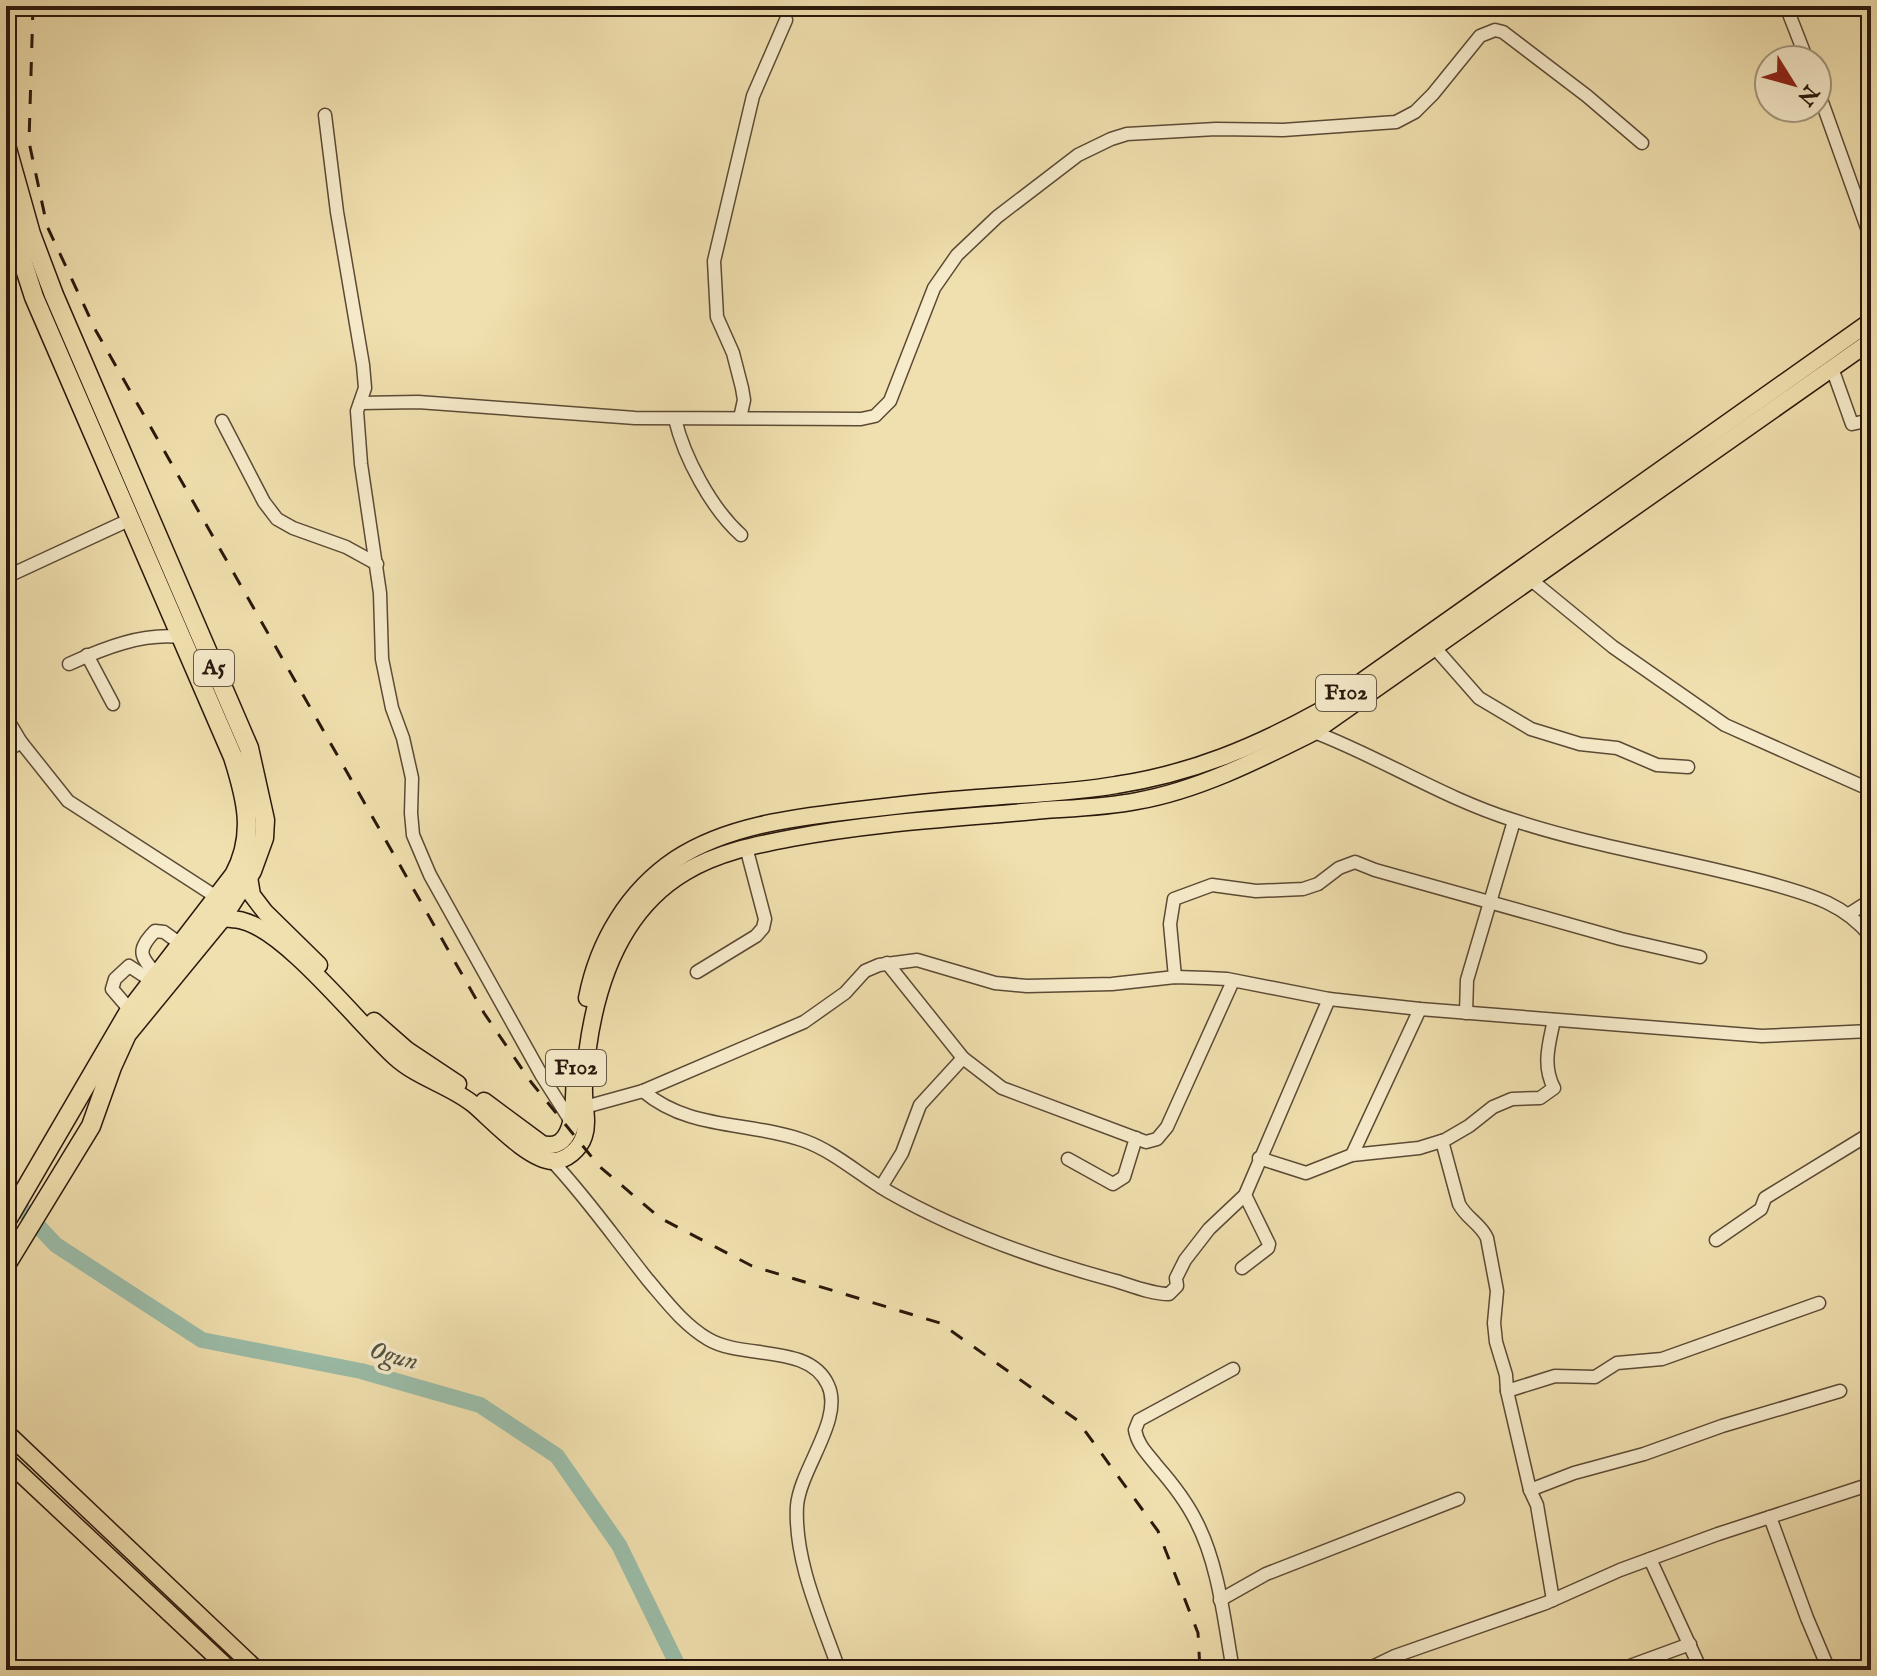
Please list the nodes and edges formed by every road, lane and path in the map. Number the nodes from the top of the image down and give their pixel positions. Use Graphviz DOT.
graph roads {
  1 [pos="1786,6"];
  2 [pos="786,20"];
  3 [pos="1801,44"];
  4 [pos="325,115"];
  5 [pos="1830,124"];
  6 [pos="1642,143"];
  7 [pos="6,145"];
  8 [pos="6,210"];
  9 [pos="1871,239"];
  10 [pos="1871,321"];
  11 [pos="1871,341"];
  12 [pos="1832,368"];
  13 [pos="360,403"];
  14 [pos="740,418"];
  15 [pos="675,419"];
  16 [pos="1871,420"];
  17 [pos="222,421"];
  18 [pos="129,520"];
  19 [pos="741,535"];
  20 [pos="377,564"];
  21 [pos="6,577"];
  22 [pos="1530,579"];
  23 [pos="180,637"];
  24 [pos="1435,648"];
  25 [pos="87,655"];
  26 [pos="69,664"];
  27 [pos="218,700"];
  28 [pos="113,704"];
  29 [pos="6,717"];
  30 [pos="1314,732"];
  31 [pos="21,742"];
  32 [pos="6,751"];
  33 [pos="1688,767"];
  34 [pos="1871,790"];
  35 [pos="1514,821"];
  36 [pos="727,834"];
  37 [pos="738,849"];
  38 [pos="249,877"];
  39 [pos="218,898"];
  40 [pos="1871,900"];
  41 [pos="1491,902"];
  42 [pos="1849,914"];
  43 [pos="222,918"];
  44 [pos="1871,937"];
  45 [pos="182,945"];
  46 [pos="1700,957"];
  47 [pos="887,963"];
  48 [pos="697,972"];
  49 [pos="1175,977"];
  50 [pos="154,978"];
  51 [pos="1233,981"];
  52 [pos="1329,999"];
  53 [pos="1420,1009"];
  54 [pos="130,1010"];
  55 [pos="1466,1013"];
  56 [pos="1554,1020"];
  57 [pos="1871,1031"];
  58 [pos="963,1058"];
  59 [pos="643,1091"];
  60 [pos="585,1107"];
  61 [pos="572,1123"];
  62 [pos="1871,1133"];
  63 [pos="1136,1138"];
  64 [pos="1442,1141"];
  65 [pos="1352,1155"];
  66 [pos="1259,1158"];
  67 [pos="1068,1159"];
  68 [pos="552,1161"];
  69 [pos="881,1187"];
  70 [pos="1245,1195"];
  71 [pos="6,1222"];
  72 [pos="1716,1240"];
  73 [pos="6,1265"];
  74 [pos="1242,1268"];
  75 [pos="1819,1303"];
  76 [pos="1233,1369"];
  77 [pos="1507,1391"];
  78 [pos="1840,1391"];
  79 [pos="6,1432"];
  80 [pos="6,1460"];
  81 [pos="1871,1484"];
  82 [pos="1530,1490"];
  83 [pos="1458,1499"];
  84 [pos="1770,1517"];
  85 [pos="1650,1559"];
  86 [pos="1220,1600"];
  87 [pos="1553,1600"];
  88 [pos="1690,1644"];
  89 [pos="230,1670"];
  90 [pos="257,1670"];
  91 [pos="839,1670"];
  92 [pos="1233,1670"];
  93 [pos="1366,1670"];
  94 [pos="1619,1670"];
  95 [pos="1701,1670"];
  96 [pos="1829,1670"];
  1 -- 3 [label="street"];
  2 -- 14 [label="street"];
  4 -- 13 [label="street"];
  5 -- 9 [label="street"];
  6 -- 14 [label="street"];
  7 -- 27 [label="highway, A5"];
  8 -- 18 [label="highway, A5"];
  10 -- 36 [label="main road, F102"];
  11 -- 12 [label="main road, F102"];
  12 -- 16 [label="street"];
  12 -- 22 [label="main road, F102"];
  13 -- 15 [label="street"];
  13 -- 20 [label="street"];
  14 -- 15 [label="street"];
  15 -- 19 [label="street"];
  17 -- 20 [label="street"];
  18 -- 21 [label="street"];
  18 -- 23 [label="highway, A5"];
  20 -- 61 [label="street"];
  22 -- 24 [label="main road, F102"];
  22 -- 34 [label="street"];
  23 -- 25 [label="street"];
  23 -- 27 [label="highway, A5"];
  24 -- 30 [label="main road, F102"];
  24 -- 33 [label="street"];
  25 -- 26 [label="street"];
  25 -- 28 [label="street"];
  27 -- 38 [label="highway, A5"];
  27 -- 39 [label="highway, A5"];
  29 -- 31 [label="street"];
  30 -- 35 [label="street"];
  30 -- 37 [label="main road, F102"];
  31 -- 32 [label="street"];
  31 -- 39 [label="street"];
  35 -- 41 [label="street"];
  35 -- 42 [label="street"];
  36 -- 37 [label="main road"];
  36 -- 61 [label="main road, F102"];
  37 -- 48 [label="street"];
  37 -- 60 [label="main road, F102"];
  38 -- 43 [label="highway, A5"];
  38 -- 61 [label="main road"];
  39 -- 45 [label="highway, A5"];
  40 -- 42 [label="street"];
  41 -- 46 [label="street"];
  41 -- 49 [label="street"];
  41 -- 55 [label="street"];
  42 -- 44 [label="street"];
  43 -- 68 [label="main road"];
  43 -- 73 [label="highway, A5"];
  45 -- 50 [label="highway, A5"];
  45 -- 50 [label="street"];
  47 -- 49 [label="street"];
  47 -- 58 [label="street"];
  47 -- 59 [label="street"];
  49 -- 51 [label="street"];
  50 -- 54 [label="highway, A5"];
  50 -- 54 [label="street"];
  51 -- 52 [label="street"];
  51 -- 63 [label="street"];
  52 -- 53 [label="street"];
  52 -- 66 [label="street"];
  53 -- 55 [label="street"];
  53 -- 65 [label="street"];
  54 -- 71 [label="highway, A5"];
  55 -- 56 [label="street"];
  56 -- 57 [label="street"];
  56 -- 64 [label="street"];
  58 -- 63 [label="street"];
  58 -- 69 [label="street"];
  59 -- 60 [label="street"];
  59 -- 69 [label="street"];
  60 -- 68 [label="main road, F102"];
  62 -- 72 [label="street"];
  63 -- 67 [label="street"];
  64 -- 65 [label="street"];
  64 -- 77 [label="street"];
  65 -- 66 [label="street"];
  66 -- 70 [label="street"];
  68 -- 91 [label="street"];
  69 -- 70 [label="street"];
  70 -- 74 [label="street"];
  75 -- 77 [label="street"];
  76 -- 86 [label="street"];
  77 -- 82 [label="street"];
  78 -- 82 [label="street"];
  79 -- 90 [label="main road"];
  80 -- 89 [label="main road"];
  81 -- 84 [label="street"];
  82 -- 87 [label="street"];
  83 -- 86 [label="street"];
  84 -- 85 [label="street"];
  84 -- 96 [label="street"];
  85 -- 87 [label="street"];
  85 -- 88 [label="street"];
  86 -- 92 [label="street"];
  87 -- 93 [label="street"];
  88 -- 94 [label="street"];
  88 -- 95 [label="street"];
}
